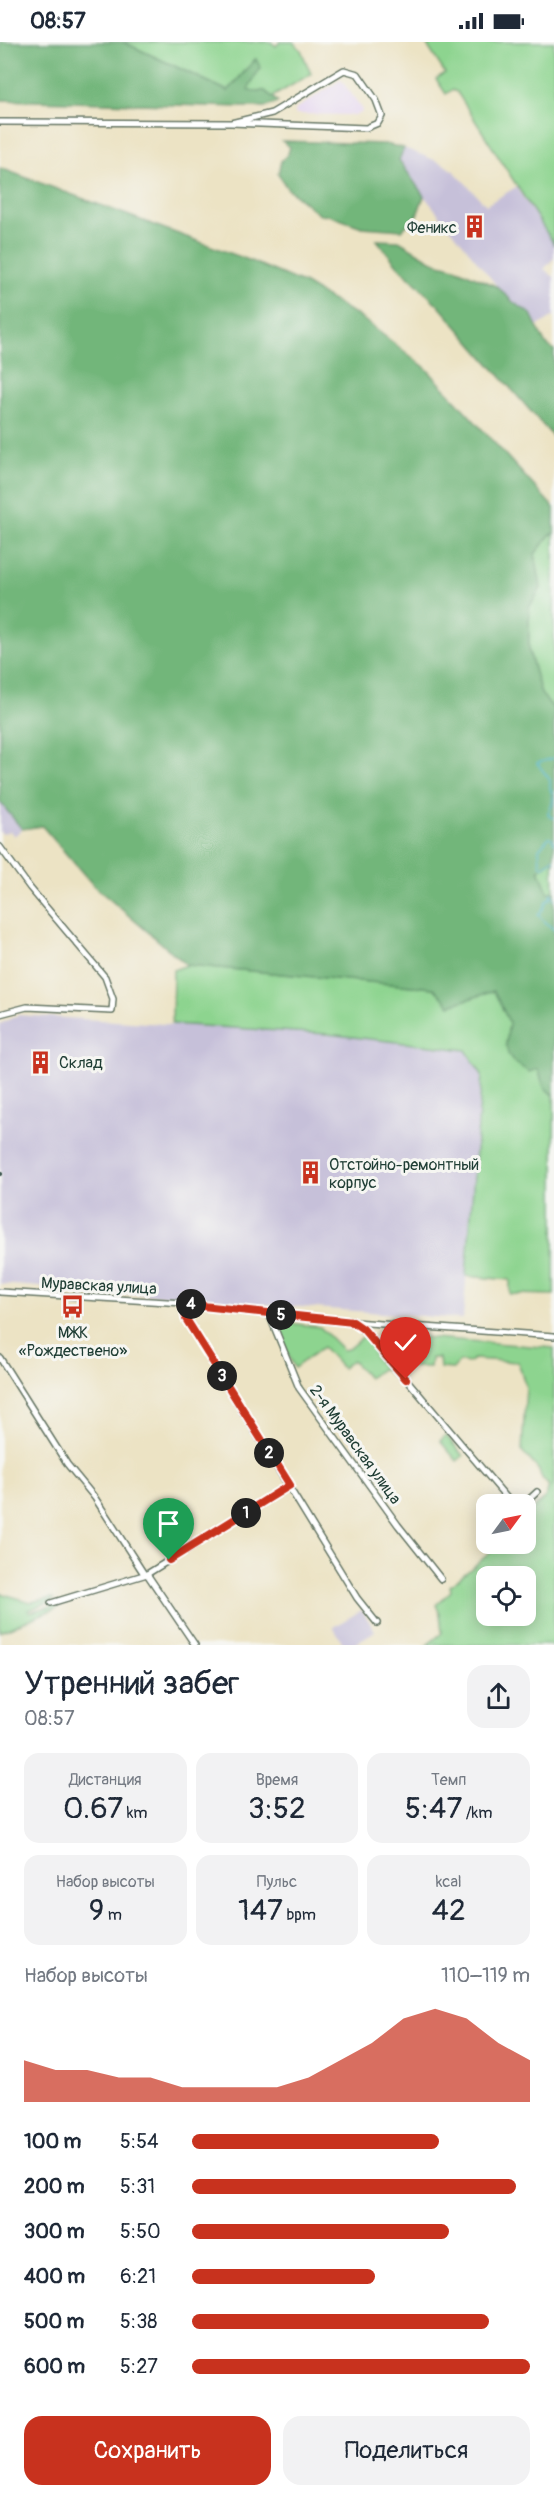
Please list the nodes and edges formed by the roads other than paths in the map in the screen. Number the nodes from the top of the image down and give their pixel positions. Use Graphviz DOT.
graph roads {
  1 [pos="281,109"];
  2 [pos="0,122"];
  3 [pos="231,123"];
  4 [pos="285,124"];
  5 [pos="0,847"];
  6 [pos="0,1014"];
  7 [pos="0,1292"];
  8 [pos="184,1304"];
  9 [pos="269,1314"];
  10 [pos="353,1322"];
  11 [pos="554,1335"];
  12 [pos="0,1358"];
  13 [pos="290,1485"];
  14 [pos="504,1494"];
  15 [pos="145,1574"];
  16 [pos="441,1579"];
  17 [pos="51,1603"];
  18 [pos="377,1623"];
  19 [pos="195,1645"];
  1 -- 3 [label="street"];
  1 -- 4 [label="street"];
  1 -- 4 [label="street"];
  2 -- 3 [label="street"];
  3 -- 4 [label="street"];
  5 -- 6 [label="street"];
  7 -- 8 [label="street, Муравская улица"];
  8 -- 9 [label="street, Муравская улица"];
  8 -- 13 [label="street"];
  9 -- 10 [label="street, Муравская улица"];
  9 -- 16 [label="street, 2-я Муравская улица"];
  10 -- 11 [label="street, Муравская улица"];
  10 -- 14 [label="street"];
  12 -- 15 [label="street"];
  13 -- 15 [label="street"];
  13 -- 18 [label="street"];
  15 -- 17 [label="street"];
  15 -- 19 [label="street"];
}
